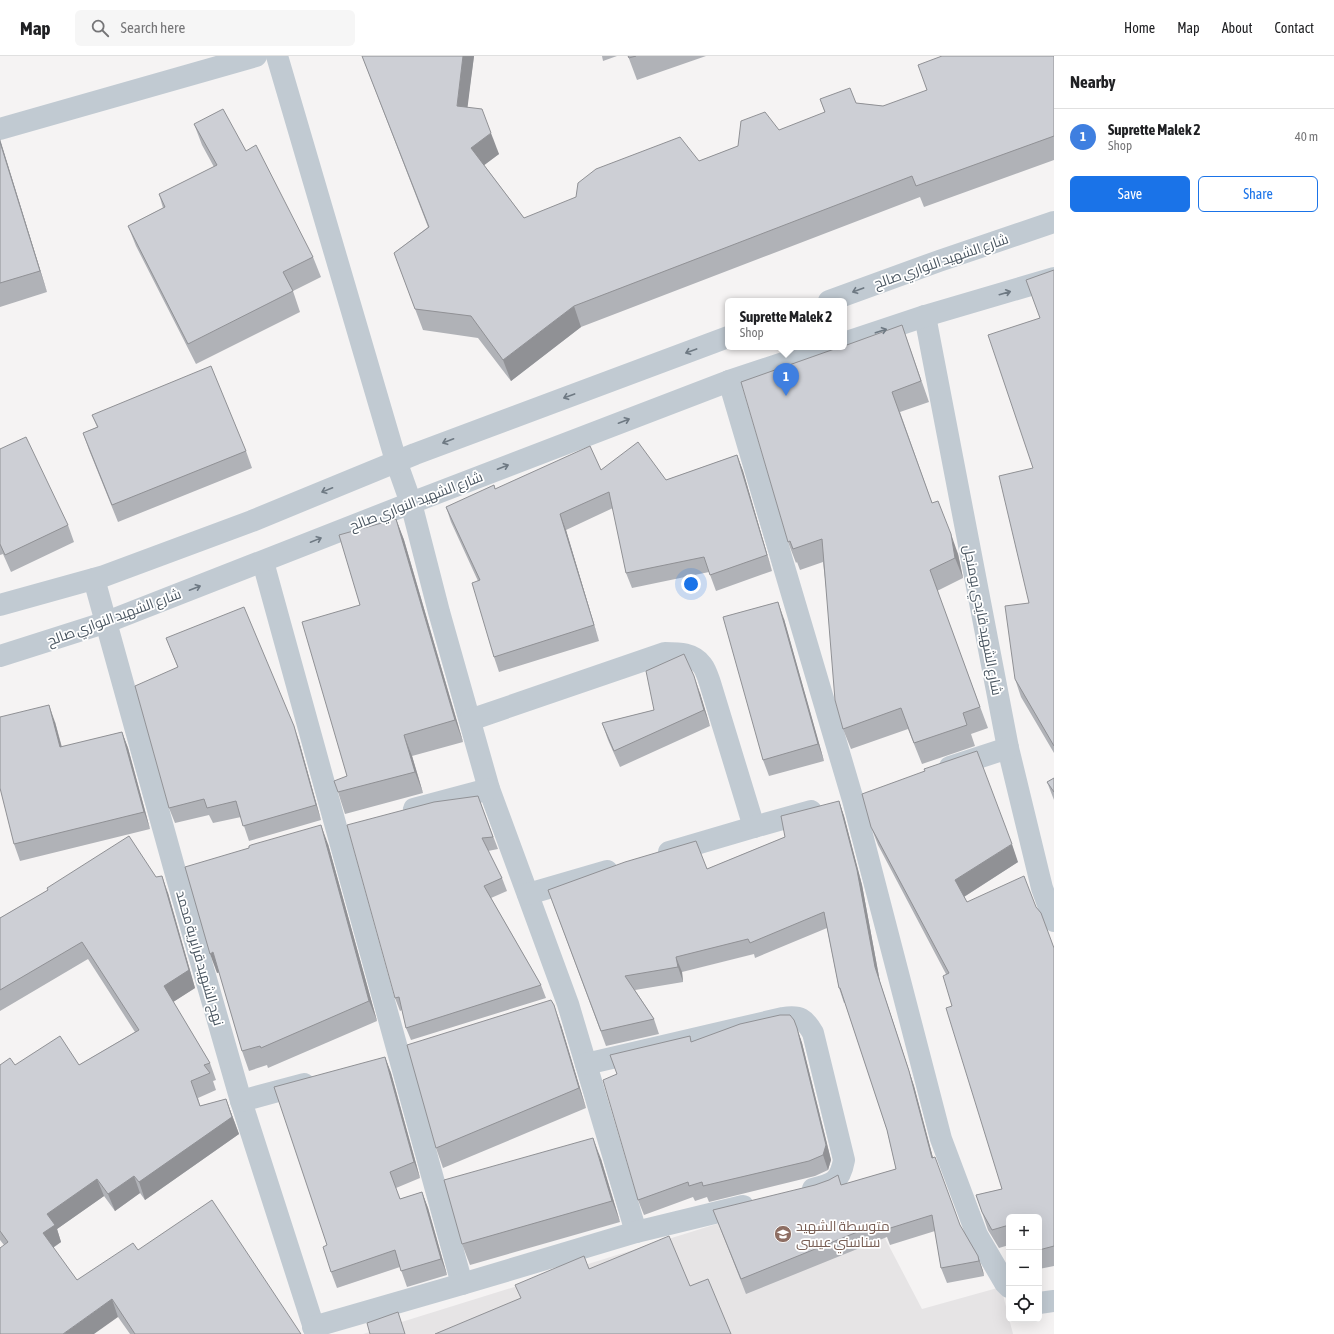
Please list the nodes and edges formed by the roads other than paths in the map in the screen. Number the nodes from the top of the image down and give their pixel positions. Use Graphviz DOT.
graph roads {
  1 [pos="256,56"];
  2 [pos="277,56"];
  3 [pos="0,129"];
  4 [pos="1054,222"];
  5 [pos="1054,278"];
  6 [pos="837,298"];
  7 [pos="925,316"];
  8 [pos="725,339"];
  9 [pos="847,342"];
  10 [pos="823,350"];
  11 [pos="728,381"];
  12 [pos="396,461"];
  13 [pos="411,503"];
  14 [pos="263,562"];
  15 [pos="94,579"];
  16 [pos="0,605"];
  17 [pos="107,622"];
  18 [pos="0,656"];
  19 [pos="470,720"];
  20 [pos="1008,748"];
  21 [pos="934,773"];
  22 [pos="489,789"];
  23 [pos="875,792"];
  24 [pos="840,803"];
  25 [pos="398,813"];
  26 [pos="754,826"];
  27 [pos="345,827"];
  28 [pos="316,835"];
  29 [pos="647,859"];
  30 [pos="625,866"];
  31 [pos="1048,884"];
  32 [pos="528,894"];
  33 [pos="1054,921"];
  34 [pos="568,1004"];
  35 [pos="546,1011"];
  36 [pos="422,1050"];
  37 [pos="400,1057"];
  38 [pos="377,1063"];
  39 [pos="586,1064"];
  40 [pos="324,1078"];
  41 [pos="241,1101"];
  42 [pos="795,1194"];
  43 [pos="765,1201"];
  44 [pos="636,1232"];
  45 [pos="462,1284"];
  46 [pos="1008,1286"];
  47 [pos="1054,1300"];
  48 [pos="1042,1302"];
  49 [pos="314,1330"];
  1 -- 3 [label="street"];
  2 -- 12 [label="street"];
  4 -- 6 [label="street, شارع الشهيد النواري صالح, one-way"];
  7 -- 5 [label="street, one-way"];
  9 -- 7 [label="street, one-way"];
  7 -- 20 [label="street, شارع الشهيد قايدي بومنجل"];
  8 -- 12 [label="street, one-way"];
  10 -- 11 [label="street, شارع الشهيد النواري صالح"];
  13 -- 11 [label="street, شارع الشهيد النواري صالح, one-way"];
  11 -- 24 [label="street"];
  12 -- 13 [label="street"];
  12 -- 15 [label="street, one-way"];
  14 -- 13 [label="street, شارع الشهيد النواري صالح, one-way"];
  13 -- 19 [label="street"];
  17 -- 14 [label="street, شارع الشهيد النواري صالح, one-way"];
  14 -- 27 [label="street"];
  15 -- 16 [label="street"];
  15 -- 17 [label="street, نهج الشهيد قرايرية محمد"];
  17 -- 18 [label="street, شارع الشهيد النواري صالح"];
  17 -- 41 [label="street, نهج الشهيد قرايرية محمد"];
  19 -- 22 [label="street"];
  19 -- 26 [label="street"];
  20 -- 21 [label="street"];
  20 -- 31 [label="street, شارع الشهيد قايدي بومنجل"];
  22 -- 25 [label="street"];
  22 -- 32 [label="street"];
  23 -- 24 [label="street"];
  24 -- 26 [label="street"];
  24 -- 46 [label="street"];
  26 -- 29 [label="street"];
  27 -- 28 [label="street"];
  27 -- 37 [label="street"];
  30 -- 32 [label="street"];
  31 -- 33 [label="street, شارع الشهيد قايدي بومنجل"];
  32 -- 34 [label="street"];
  34 -- 35 [label="street"];
  34 -- 39 [label="street"];
  36 -- 37 [label="street"];
  37 -- 38 [label="street"];
  37 -- 45 [label="street"];
  39 -- 42 [label="street"];
  39 -- 44 [label="street"];
  40 -- 41 [label="street"];
  41 -- 49 [label="street, نهج الشهيد قرايرية محمد"];
  43 -- 44 [label="street"];
  44 -- 45 [label="street"];
  45 -- 49 [label="street"];
  47 -- 48 [label="street"];
}
